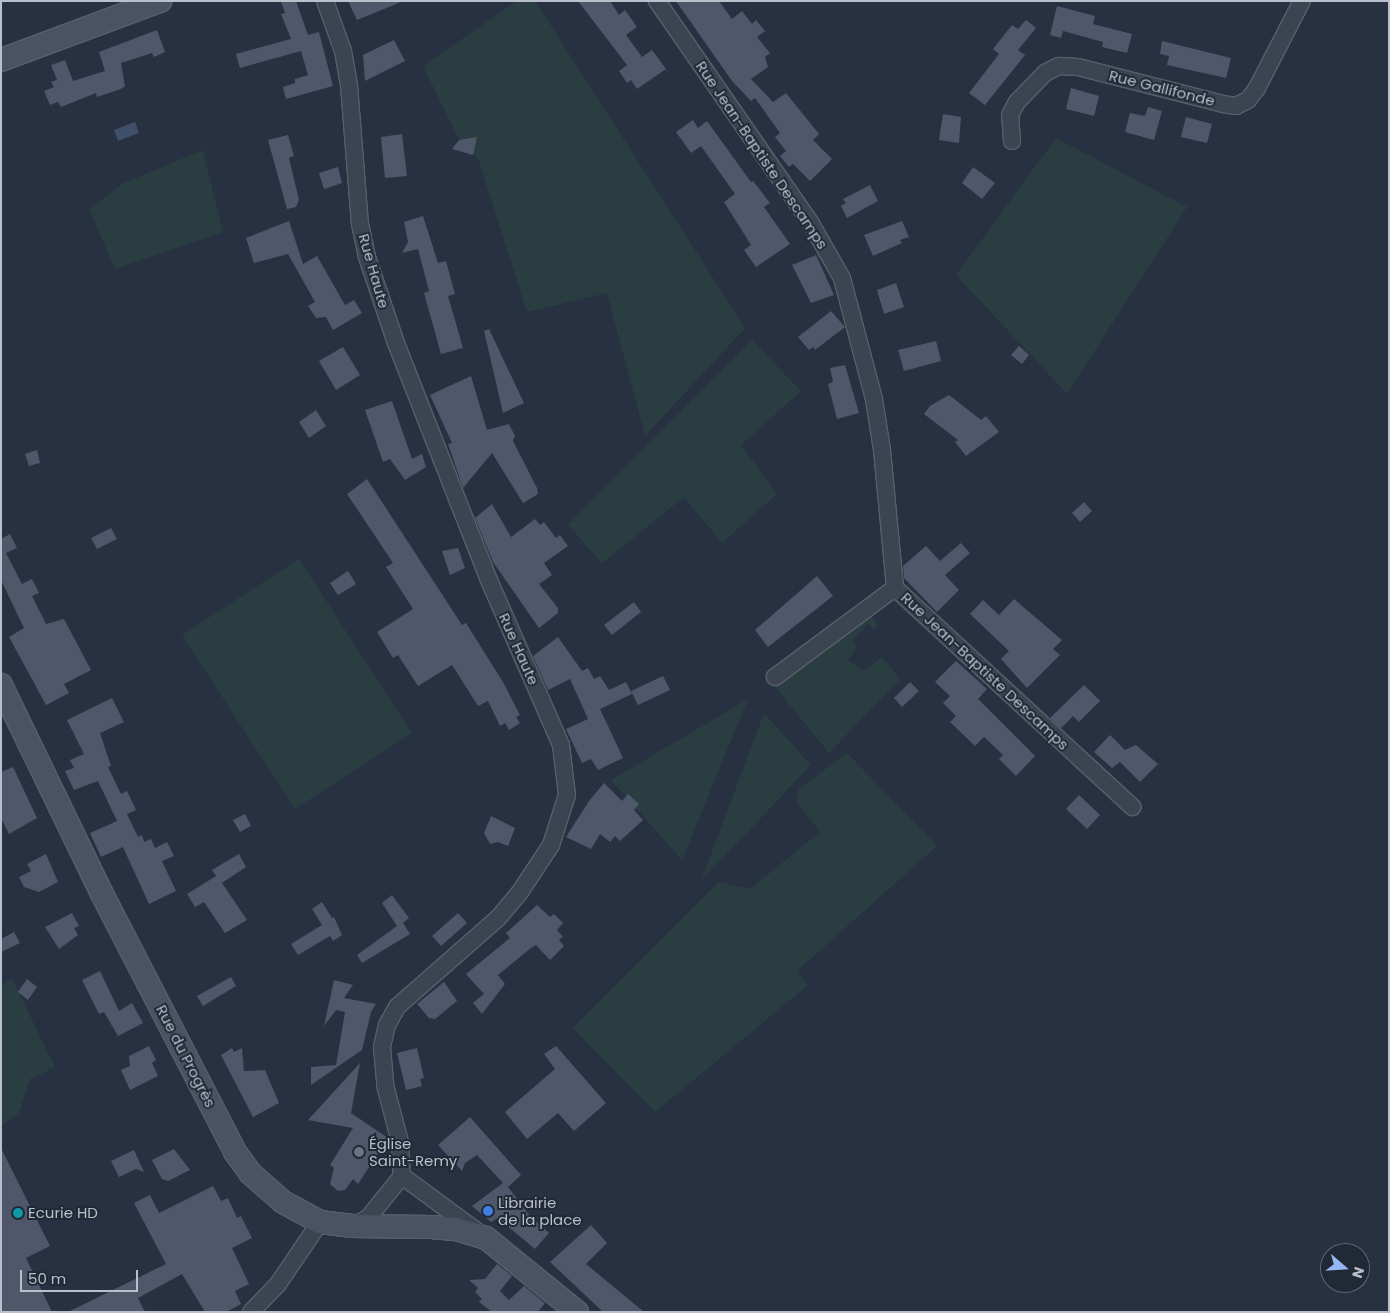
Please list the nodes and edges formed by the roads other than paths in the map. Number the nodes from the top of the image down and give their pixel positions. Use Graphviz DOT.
graph roads {
  1 [pos="160,1"];
  2 [pos="326,1"];
  3 [pos="658,1"];
  4 [pos="1302,1"];
  5 [pos="1,60"];
  6 [pos="1012,141"];
  7 [pos="895,588"];
  8 [pos="774,677"];
  9 [pos="1,685"];
  10 [pos="1132,807"];
  11 [pos="402,1176"];
  12 [pos="320,1222"];
  13 [pos="351,1226"];
  14 [pos="486,1238"];
  15 [pos="251,1312"];
  16 [pos="577,1312"];
  1 -- 5 [label="main road"];
  2 -- 11 [label="street, Rue Haute"];
  3 -- 7 [label="street, Rue Jean-Baptiste Descamps"];
  4 -- 6 [label="street, Rue Gallifonde"];
  7 -- 8 [label="street"];
  7 -- 10 [label="street, Rue Jean-Baptiste Descamps"];
  9 -- 12 [label="main road, Rue du Progrès"];
  11 -- 13 [label="street"];
  11 -- 14 [label="street"];
  12 -- 13 [label="main road, Rue du Progrès"];
  12 -- 15 [label="street"];
  13 -- 14 [label="main road, Rue du Progrès"];
  14 -- 16 [label="main road, Rue du Progrès"];
}
